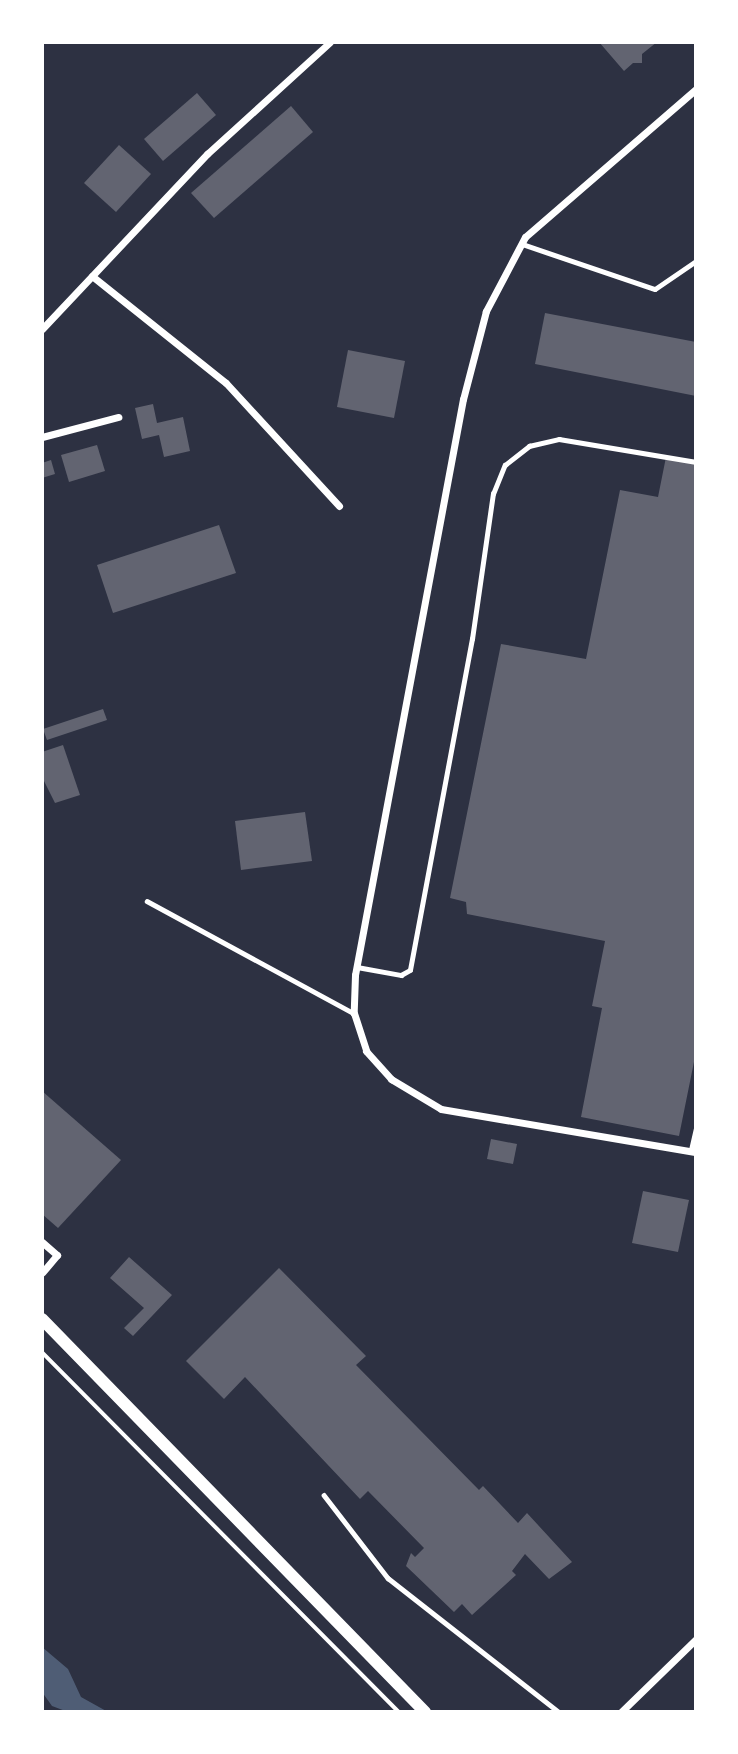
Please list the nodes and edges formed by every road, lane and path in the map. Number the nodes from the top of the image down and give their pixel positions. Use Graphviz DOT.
graph roads {
  1 [pos="330,42"];
  2 [pos="696,89"];
  3 [pos="521,243"];
  4 [pos="696,261"];
  5 [pos="92,276"];
  6 [pos="42,329"];
  7 [pos="118,417"];
  8 [pos="42,437"];
  9 [pos="696,462"];
  10 [pos="339,506"];
  11 [pos="147,901"];
  12 [pos="357,967"];
  13 [pos="354,1013"];
  14 [pos="696,1128"];
  15 [pos="693,1152"];
  16 [pos="42,1242"];
  17 [pos="42,1273"];
  18 [pos="42,1319"];
  19 [pos="42,1352"];
  20 [pos="324,1495"];
  21 [pos="696,1639"];
  22 [pos="399,1712"];
  23 [pos="425,1712"];
  24 [pos="559,1712"];
  25 [pos="621,1712"];
  1 -- 5 [label="street"];
  2 -- 3 [label="street"];
  3 -- 4 [label="lane"];
  3 -- 12 [label="street"];
  5 -- 6 [label="street"];
  5 -- 10 [label="street"];
  7 -- 8 [label="street"];
  9 -- 12 [label="lane"];
  11 -- 13 [label="lane"];
  12 -- 13 [label="street"];
  13 -- 15 [label="street"];
  14 -- 15 [label="lane"];
  16 -- 17 [label="street"];
  18 -- 23 [label="main road"];
  19 -- 22 [label="path"];
  20 -- 24 [label="lane"];
  21 -- 25 [label="street"];
}
